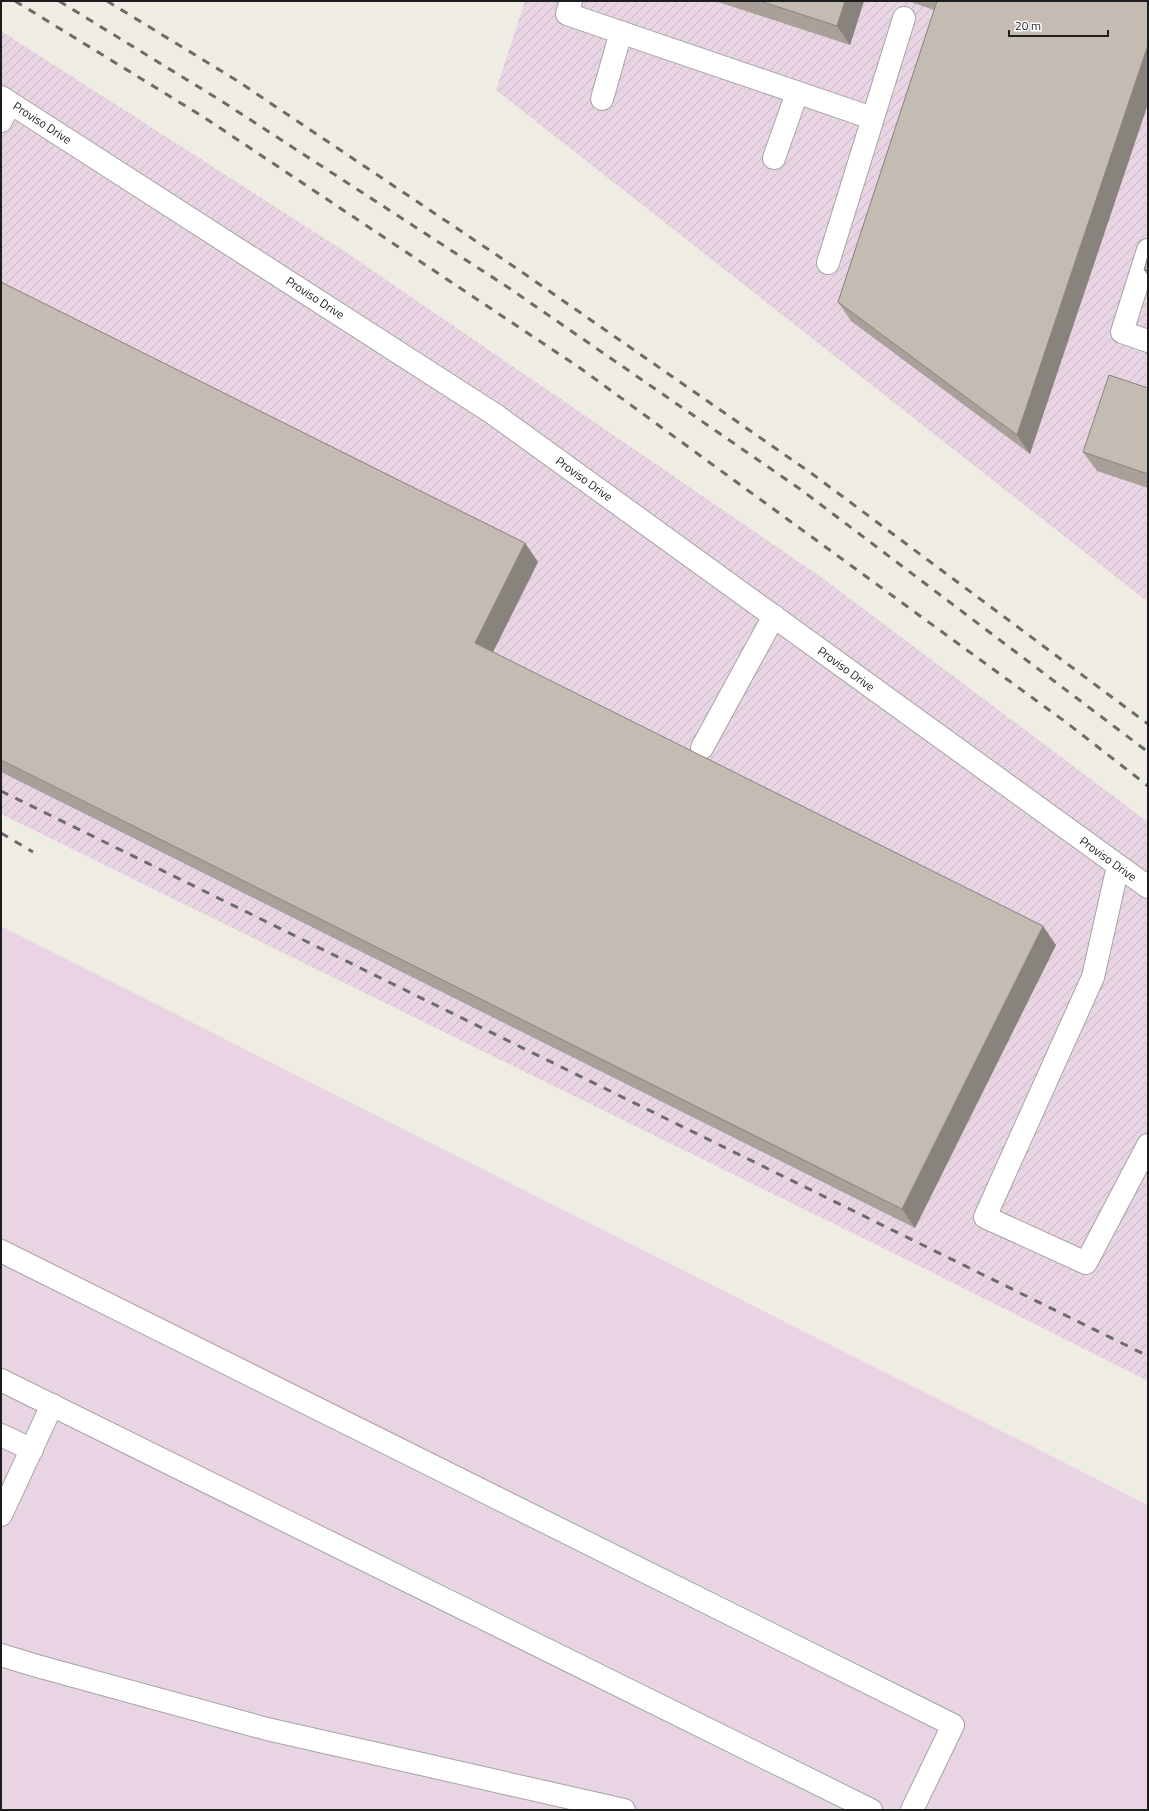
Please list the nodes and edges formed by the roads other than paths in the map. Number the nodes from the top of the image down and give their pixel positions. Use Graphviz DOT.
graph roads {
  1 [pos="571,1"];
  2 [pos="904,18"];
  3 [pos="621,32"];
  4 [pos="798,93"];
  5 [pos="602,99"];
  6 [pos="4,107"];
  7 [pos="872,118"];
  8 [pos="774,158"];
  9 [pos="1148,250"];
  10 [pos="828,263"];
  11 [pos="1148,341"];
  12 [pos="774,616"];
  13 [pos="702,748"];
  14 [pos="1118,866"];
  15 [pos="1148,887"];
  16 [pos="1148,1145"];
  17 [pos="1,1250"];
  18 [pos="1,1380"];
  19 [pos="52,1405"];
  20 [pos="1,1435"];
  21 [pos="32,1450"];
  22 [pos="1,1515"];
  23 [pos="1,1655"];
  24 [pos="624,1810"];
  25 [pos="871,1810"];
  26 [pos="912,1810"];
  1 -- 3 [label="street"];
  2 -- 7 [label="street"];
  3 -- 4 [label="street"];
  3 -- 5 [label="street"];
  4 -- 7 [label="street"];
  4 -- 8 [label="street"];
  6 -- 12 [label="street, Proviso Drive"];
  7 -- 10 [label="street"];
  9 -- 11 [label="street"];
  12 -- 13 [label="street"];
  12 -- 14 [label="street, Proviso Drive"];
  14 -- 15 [label="street, Proviso Drive"];
  14 -- 16 [label="street"];
  17 -- 26 [label="street"];
  18 -- 19 [label="street"];
  19 -- 21 [label="street"];
  19 -- 25 [label="street"];
  20 -- 21 [label="street"];
  21 -- 22 [label="street"];
  23 -- 24 [label="street"];
}
